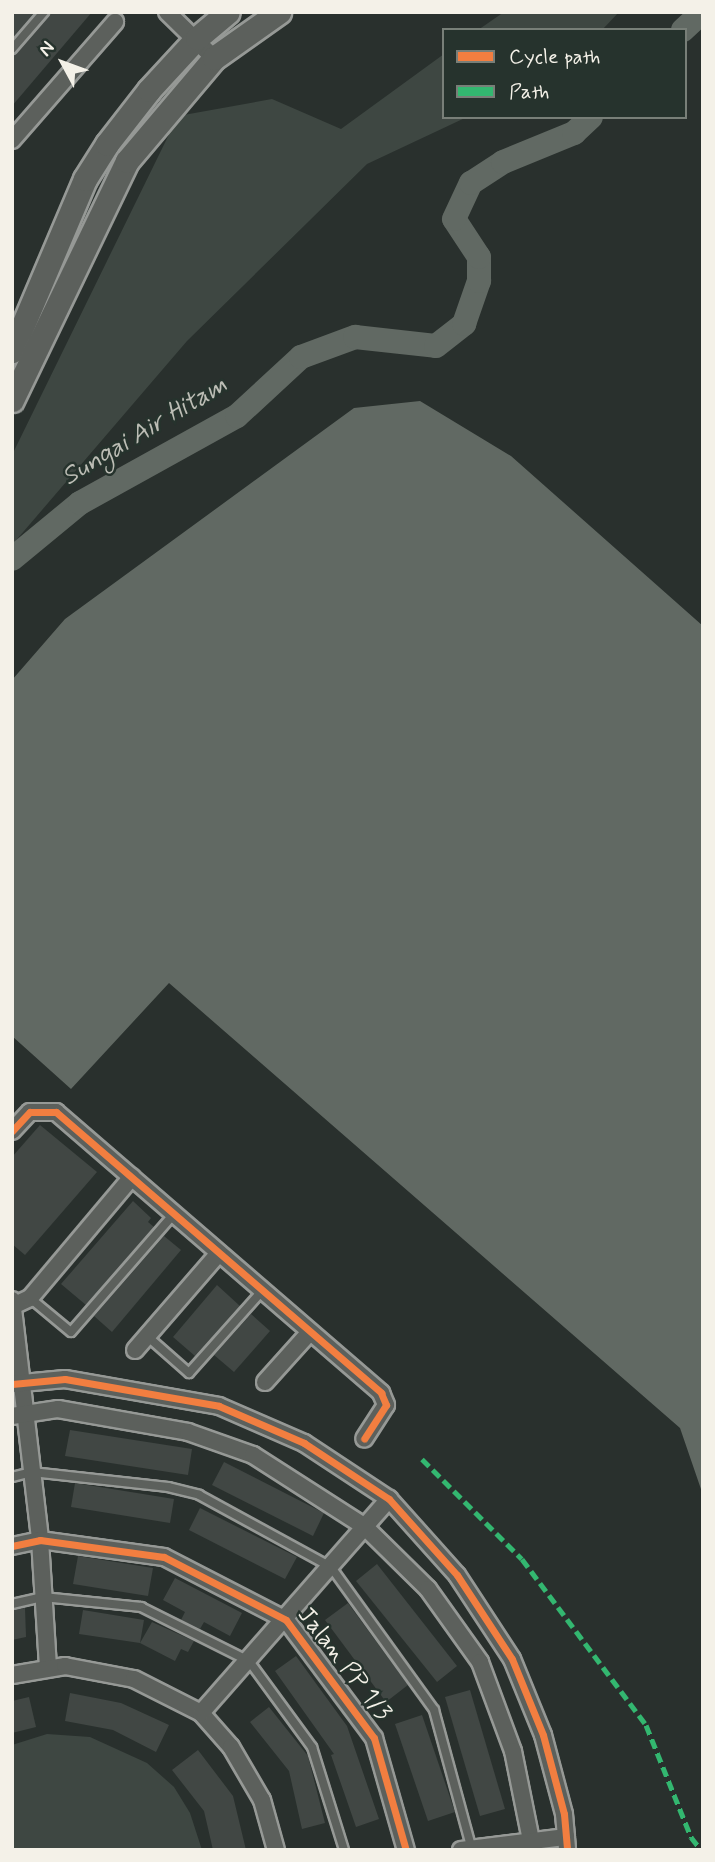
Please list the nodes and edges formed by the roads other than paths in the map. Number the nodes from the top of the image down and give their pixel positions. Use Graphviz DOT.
graph roads {
  1 [pos="44,12"];
  2 [pos="167,12"];
  3 [pos="228,12"];
  4 [pos="279,12"];
  5 [pos="115,22"];
  6 [pos="197,38"];
  7 [pos="12,49"];
  8 [pos="214,58"];
  9 [pos="12,140"];
  10 [pos="12,351"];
  11 [pos="12,400"];
  12 [pos="12,1131"];
  13 [pos="132,1177"];
  14 [pos="174,1214"];
  15 [pos="219,1253"];
  16 [pos="262,1291"];
  17 [pos="30,1298"];
  18 [pos="14,1303"];
  19 [pos="310,1332"];
  20 [pos="147,1336"];
  21 [pos="16,1350"];
  22 [pos="135,1350"];
  23 [pos="265,1382"];
  24 [pos="17,1383"];
  25 [pos="19,1414"];
  26 [pos="364,1439"];
  27 [pos="32,1472"];
  28 [pos="12,1477"];
  29 [pos="389,1499"];
  30 [pos="365,1527"];
  31 [pos="40,1540"];
  32 [pos="12,1546"];
  33 [pos="331,1567"];
  34 [pos="43,1597"];
  35 [pos="12,1604"];
  36 [pos="286,1620"];
  37 [pos="249,1661"];
  38 [pos="48,1666"];
  39 [pos="12,1675"];
  40 [pos="201,1713"];
  41 [pos="566,1843"];
  42 [pos="534,1846"];
  43 [pos="469,1849"];
  44 [pos="275,1850"];
  45 [pos="344,1850"];
  46 [pos="405,1850"];
  1 -- 7 [label="lane"];
  2 -- 6 [label="street"];
  3 -- 6 [label="main road"];
  4 -- 8 [label="main road"];
  5 -- 9 [label="street"];
  6 -- 8 [label="street"];
  6 -- 10 [label="main road"];
  8 -- 11 [label="main road"];
  12 -- 13 [label="street"];
  13 -- 14 [label="street"];
  13 -- 17 [label="street"];
  14 -- 15 [label="street"];
  14 -- 17 [label="lane"];
  15 -- 16 [label="street"];
  15 -- 20 [label="street"];
  16 -- 19 [label="street"];
  16 -- 20 [label="lane"];
  17 -- 18 [label="street"];
  18 -- 21 [label="street"];
  19 -- 23 [label="street"];
  19 -- 26 [label="street"];
  20 -- 22 [label="street"];
  21 -- 24 [label="street"];
  24 -- 25 [label="street"];
  24 -- 29 [label="street"];
  25 -- 27 [label="street"];
  25 -- 30 [label="street"];
  27 -- 28 [label="lane"];
  27 -- 31 [label="street"];
  27 -- 33 [label="lane"];
  29 -- 30 [label="street"];
  29 -- 41 [label="street"];
  30 -- 33 [label="street"];
  30 -- 42 [label="street"];
  31 -- 32 [label="street, Jalan PP 1/3"];
  31 -- 34 [label="street"];
  31 -- 36 [label="street, Jalan PP 1/3"];
  33 -- 36 [label="street"];
  33 -- 43 [label="lane"];
  34 -- 35 [label="lane"];
  34 -- 37 [label="lane"];
  34 -- 38 [label="street"];
  36 -- 37 [label="street"];
  36 -- 46 [label="street, Jalan PP 1/3"];
  37 -- 40 [label="street"];
  37 -- 45 [label="lane"];
  38 -- 39 [label="street"];
  38 -- 40 [label="street"];
  40 -- 44 [label="street"];
  41 -- 42 [label="street"];
  42 -- 43 [label="street"];
}
